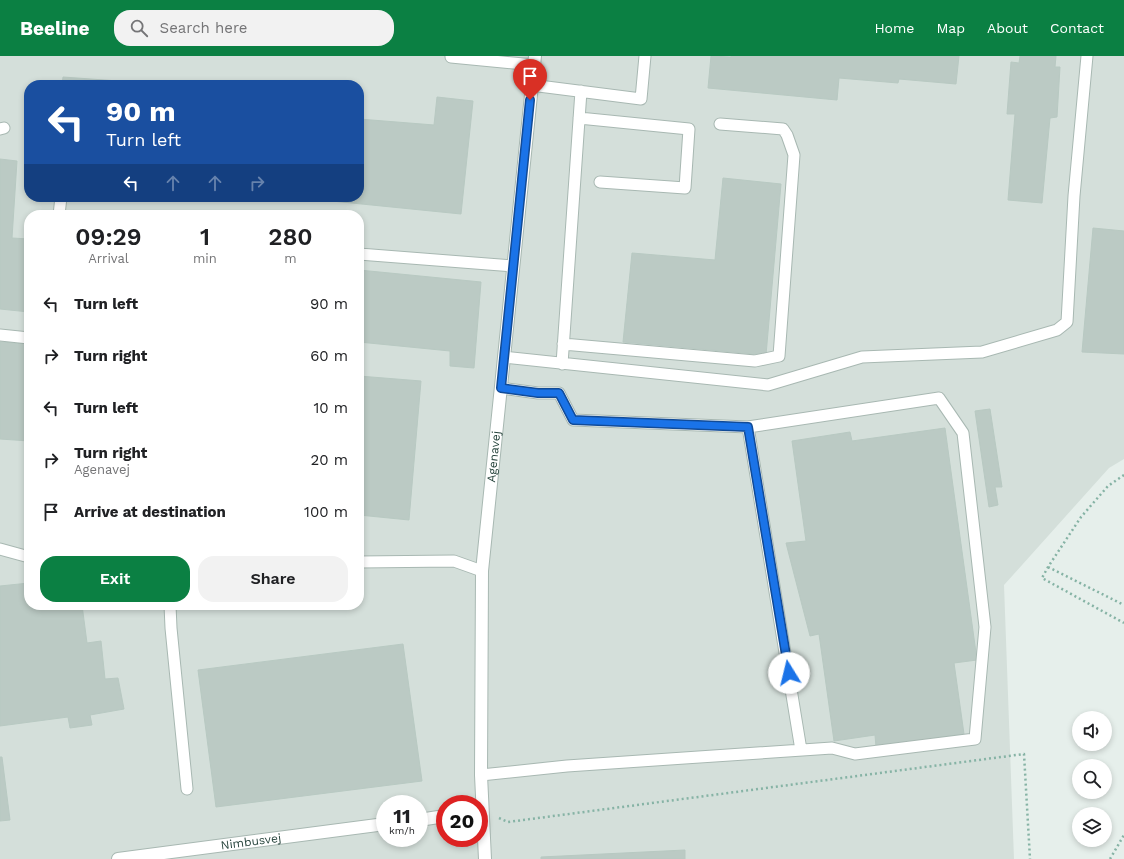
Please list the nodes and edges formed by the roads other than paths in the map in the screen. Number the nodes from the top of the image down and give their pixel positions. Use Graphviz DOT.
graph roads {
  1 [pos="451,56"];
  2 [pos="645,56"];
  3 [pos="1087,56"];
  4 [pos="534,61"];
  5 [pos="531,85"];
  6 [pos="581,91"];
  7 [pos="579,118"];
  8 [pos="720,124"];
  9 [pos="600,182"];
  10 [pos="364,254"];
  11 [pos="513,266"];
  12 [pos="0,335"];
  13 [pos="24,337"];
  14 [pos="563,344"];
  15 [pos="504,357"];
  16 [pos="562,364"];
  17 [pos="501,388"];
  18 [pos="748,427"];
  19 [pos="0,549"];
  20 [pos="24,556"];
  21 [pos="364,562"];
  22 [pos="482,571"];
  23 [pos="170,610"];
  24 [pos="801,750"];
  25 [pos="480,775"];
  26 [pos="187,789"];
  27 [pos="481,795"];
  28 [pos="376,825"];
  29 [pos="484,847"];
  30 [pos="118,859"];
  31 [pos="485,859"];
  1 -- 4 [label="lane"];
  2 -- 6 [label="lane"];
  3 -- 16 [label="lane"];
  4 -- 5 [label="street, Agenavej"];
  5 -- 6 [label="lane"];
  5 -- 11 [label="street, Agenavej"];
  6 -- 7 [label="lane"];
  7 -- 9 [label="lane"];
  7 -- 14 [label="lane"];
  8 -- 14 [label="lane"];
  10 -- 11 [label="lane"];
  11 -- 15 [label="street, Agenavej"];
  12 -- 13 [label="lane"];
  14 -- 16 [label="lane"];
  15 -- 16 [label="lane"];
  15 -- 17 [label="street, Agenavej"];
  17 -- 18 [label="lane"];
  17 -- 22 [label="street, Agenavej"];
  18 -- 24 [label="lane"];
  18 -- 24 [label="lane"];
  19 -- 20 [label="lane"];
  21 -- 22 [label="lane"];
  22 -- 25 [label="street, Agenavej"];
  23 -- 26 [label="lane"];
  24 -- 25 [label="lane"];
  25 -- 27 [label="street, Agenavej"];
  28 -- 30 [label="street, Nimbusvej"];
  29 -- 31 [label="street, Agenavej"];
}
